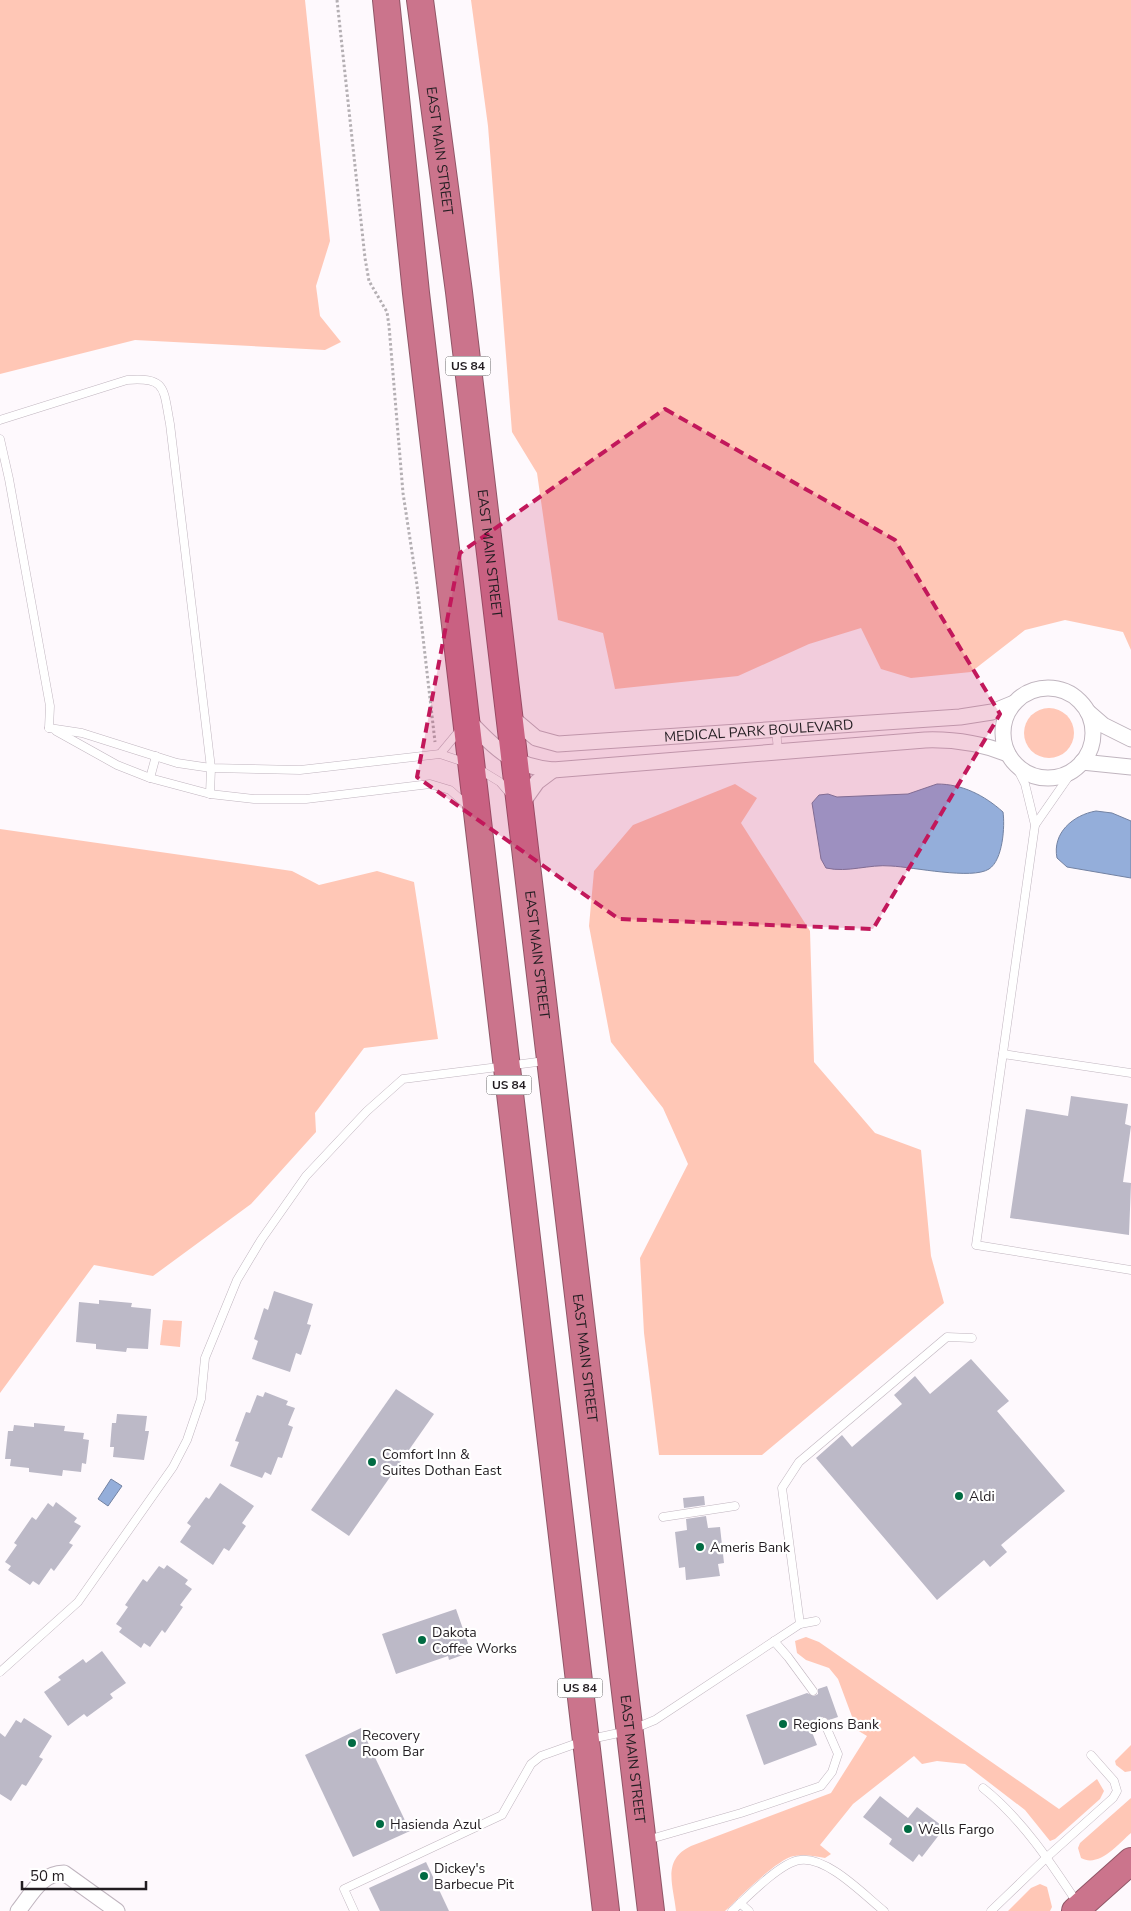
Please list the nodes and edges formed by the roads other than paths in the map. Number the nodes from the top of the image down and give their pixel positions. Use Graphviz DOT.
graph roads {
  1 [pos="386,0"];
  2 [pos="420,0"];
  3 [pos="0,420"];
  4 [pos="0,439"];
  5 [pos="1014,703"];
  6 [pos="1087,711"];
  7 [pos="509,715"];
  8 [pos="466,717"];
  9 [pos="50,728"];
  10 [pos="776,730"];
  11 [pos="1131,739"];
  12 [pos="778,750"];
  13 [pos="438,755"];
  14 [pos="156,756"];
  15 [pos="1011,758"];
  16 [pos="514,760"];
  17 [pos="471,764"];
  18 [pos="1078,766"];
  19 [pos="1131,767"];
  20 [pos="210,768"];
  21 [pos="553,770"];
  22 [pos="150,778"];
  23 [pos="210,794"];
  24 [pos="520,806"];
  25 [pos="477,818"];
  26 [pos="1035,825"];
  27 [pos="1003,1054"];
  28 [pos="550,1061"];
  29 [pos="507,1066"];
  30 [pos="1131,1073"];
  31 [pos="1131,1270"];
  32 [pos="972,1338"];
  33 [pos="734,1506"];
  34 [pos="663,1517"];
  35 [pos="816,1621"];
  36 [pos="800,1624"];
  37 [pos="774,1642"];
  38 [pos="0,1672"];
  39 [pos="813,1691"];
  40 [pos="824,1722"];
  41 [pos="628,1732"];
  42 [pos="586,1740"];
  43 [pos="1091,1755"];
  44 [pos="983,1788"];
  45 [pos="642,1841"];
  46 [pos="1046,1857"];
  47 [pos="1131,1861"];
  48 [pos="740,1903"];
  49 [pos="1079,1910"];
  50 [pos="18,1911"];
  51 [pos="117,1911"];
  52 [pos="354,1911"];
  53 [pos="606,1911"];
  54 [pos="651,1911"];
  55 [pos="732,1911"];
  56 [pos="749,1911"];
  57 [pos="884,1911"];
  58 [pos="992,1911"];
  1 -- 8 [label="highway, US 84"];
  2 -- 7 [label="highway, EAST MAIN STREET / US 84"];
  3 -- 20 [label="lane"];
  4 -- 9 [label="lane"];
  5 -- 6 [label="street"];
  5 -- 10 [label="street, MEDICAL PARK BOULEVARD"];
  5 -- 15 [label="street"];
  6 -- 11 [label="street"];
  6 -- 18 [label="street"];
  7 -- 10 [label="street, MEDICAL PARK BOULEVARD"];
  7 -- 16 [label="highway, EAST MAIN STREET / US 84"];
  8 -- 13 [label="lane"];
  8 -- 16 [label="street, MEDICAL PARK BOULEVARD"];
  8 -- 17 [label="highway, US 84"];
  9 -- 14 [label="lane"];
  9 -- 22 [label="lane"];
  10 -- 12 [label="lane"];
  12 -- 15 [label="street, MEDICAL PARK BOULEVARD"];
  12 -- 21 [label="street, MEDICAL PARK BOULEVARD"];
  13 -- 17 [label="lane"];
  13 -- 20 [label="lane"];
  14 -- 20 [label="lane"];
  14 -- 22 [label="lane"];
  15 -- 18 [label="street"];
  15 -- 26 [label="lane"];
  16 -- 21 [label="street, MEDICAL PARK BOULEVARD"];
  16 -- 24 [label="highway, EAST MAIN STREET / US 84"];
  17 -- 24 [label="lane"];
  17 -- 25 [label="highway, US 84"];
  18 -- 19 [label="street"];
  18 -- 26 [label="lane"];
  20 -- 23 [label="lane"];
  21 -- 24 [label="street"];
  22 -- 23 [label="lane"];
  23 -- 25 [label="lane"];
  24 -- 28 [label="highway, EAST MAIN STREET / US 84"];
  25 -- 29 [label="highway, US 84"];
  26 -- 27 [label="lane"];
  27 -- 30 [label="lane"];
  27 -- 31 [label="lane"];
  28 -- 29 [label="lane"];
  28 -- 41 [label="highway, EAST MAIN STREET / US 84"];
  29 -- 38 [label="lane"];
  29 -- 42 [label="highway, US 84"];
  32 -- 36 [label="lane"];
  33 -- 34 [label="lane"];
  35 -- 36 [label="lane"];
  36 -- 37 [label="lane"];
  37 -- 39 [label="lane"];
  37 -- 41 [label="lane"];
  40 -- 45 [label="lane"];
  41 -- 42 [label="lane"];
  41 -- 45 [label="highway, EAST MAIN STREET / US 84"];
  42 -- 52 [label="lane"];
  42 -- 53 [label="highway, US 84"];
  43 -- 46 [label="lane"];
  44 -- 46 [label="lane"];
  45 -- 54 [label="highway, EAST MAIN STREET / US 84"];
  46 -- 49 [label="lane"];
  46 -- 58 [label="lane"];
  47 -- 49 [label="highway"];
  48 -- 55 [label="lane"];
  48 -- 56 [label="lane"];
  48 -- 57 [label="lane"];
  50 -- 51 [label="street"];
}
